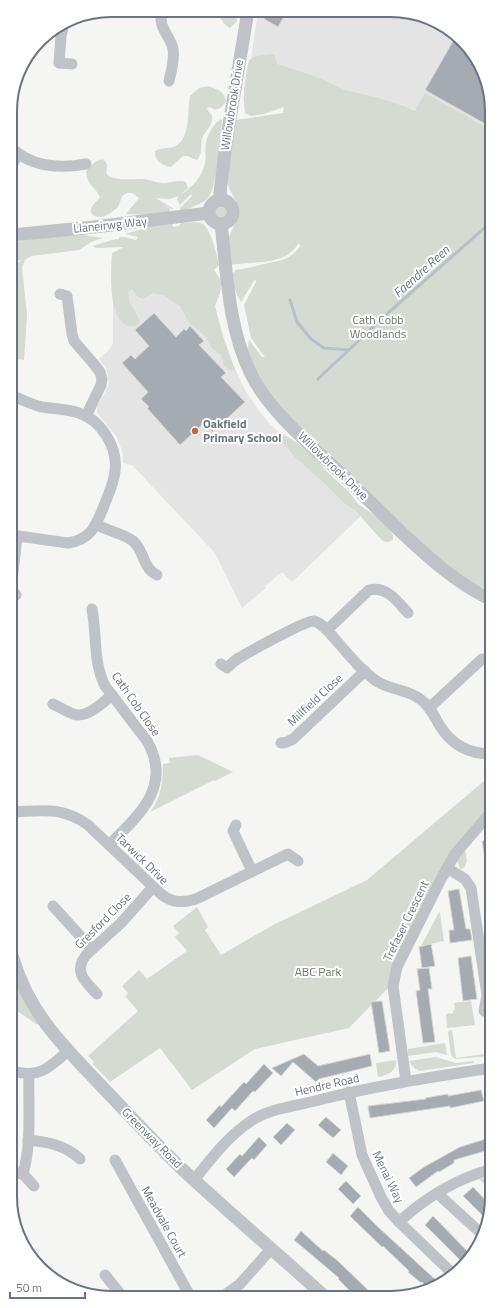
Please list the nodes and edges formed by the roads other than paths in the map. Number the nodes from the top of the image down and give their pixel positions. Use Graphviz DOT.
graph roads {
  1 [pos="160,17"];
  2 [pos="247,17"];
  3 [pos="62,31"];
  4 [pos="72,64"];
  5 [pos="169,81"];
  6 [pos="17,152"];
  7 [pos="86,164"];
  8 [pos="222,200"];
  9 [pos="209,213"];
  10 [pos="221,224"];
  11 [pos="17,234"];
  12 [pos="60,294"];
  13 [pos="17,397"];
  14 [pos="86,416"];
  15 [pos="96,525"];
  16 [pos="17,536"];
  17 [pos="157,575"];
  18 [pos="485,596"];
  19 [pos="92,609"];
  20 [pos="408,613"];
  21 [pos="327,630"];
  22 [pos="482,659"];
  23 [pos="221,664"];
  24 [pos="365,672"];
  25 [pos="112,695"];
  26 [pos="53,704"];
  27 [pos="429,708"];
  28 [pos="281,743"];
  29 [pos="485,754"];
  30 [pos="17,812"];
  31 [pos="485,819"];
  32 [pos="236,825"];
  33 [pos="109,845"];
  34 [pos="298,860"];
  35 [pos="447,868"];
  36 [pos="252,871"];
  37 [pos="153,887"];
  38 [pos="53,906"];
  39 [pos="92,950"];
  40 [pos="17,970"];
  41 [pos="485,982"];
  42 [pos="97,994"];
  43 [pos="485,1006"];
  44 [pos="484,1011"];
  45 [pos="68,1051"];
  46 [pos="485,1069"];
  47 [pos="17,1072"];
  48 [pos="29,1074"];
  49 [pos="406,1081"];
  50 [pos="348,1092"];
  51 [pos="28,1140"];
  52 [pos="80,1159"];
  53 [pos="115,1160"];
  54 [pos="485,1171"];
  55 [pos="18,1173"];
  56 [pos="194,1180"];
  57 [pos="34,1186"];
  58 [pos="437,1193"];
  59 [pos="399,1222"];
  60 [pos="479,1231"];
  61 [pos="271,1249"];
  62 [pos="449,1271"];
  63 [pos="105,1275"];
  64 [pos="118,1291"];
  65 [pos="187,1291"];
  66 [pos="231,1291"];
  67 [pos="318,1291"];
  1 -- 5 [label="street"];
  2 -- 8 [label="street, Willowbrook Drive"];
  3 -- 4 [label="street"];
  6 -- 7 [label="street"];
  8 -- 9 [label="street"];
  8 -- 10 [label="street"];
  9 -- 10 [label="street"];
  9 -- 11 [label="street, Llaneirwg Way"];
  10 -- 18 [label="street, Willowbrook Drive"];
  12 -- 14 [label="street"];
  13 -- 14 [label="street"];
  14 -- 15 [label="street"];
  15 -- 16 [label="street"];
  15 -- 17 [label="street"];
  19 -- 25 [label="street, Cath Cob Close"];
  20 -- 21 [label="street"];
  21 -- 23 [label="street"];
  21 -- 24 [label="street"];
  22 -- 27 [label="street"];
  24 -- 27 [label="street"];
  24 -- 28 [label="street, Millfield Close"];
  25 -- 26 [label="street"];
  25 -- 33 [label="street, Cath Cob Close"];
  27 -- 29 [label="street"];
  30 -- 33 [label="street, Tarwick Drive"];
  31 -- 35 [label="street, Trefaser Crescent"];
  32 -- 36 [label="street"];
  33 -- 37 [label="street, Tarwick Drive"];
  34 -- 36 [label="street, Tarwick Drive"];
  35 -- 41 [label="street"];
  35 -- 49 [label="street, Trefaser Crescent"];
  36 -- 37 [label="street, Tarwick Drive"];
  37 -- 39 [label="street, Gresford Close"];
  38 -- 39 [label="street"];
  39 -- 42 [label="street, Gresford Close"];
  40 -- 45 [label="street, Greenway Road"];
  43 -- 44 [label="street"];
  45 -- 48 [label="street"];
  45 -- 56 [label="street, Greenway Road"];
  46 -- 49 [label="street, Hendre Road"];
  47 -- 48 [label="street"];
  48 -- 51 [label="street"];
  49 -- 50 [label="street, Hendre Road"];
  50 -- 56 [label="street, Hendre Road"];
  50 -- 59 [label="street, Menai Way"];
  51 -- 52 [label="street"];
  51 -- 55 [label="street"];
  53 -- 65 [label="street, Meadvale Court"];
  54 -- 58 [label="street"];
  55 -- 57 [label="street"];
  56 -- 61 [label="street, Greenway Road"];
  58 -- 59 [label="street"];
  58 -- 60 [label="street"];
  59 -- 62 [label="street, Menai Way"];
  61 -- 66 [label="street"];
  61 -- 67 [label="street, Greenway Road"];
  63 -- 64 [label="street"];
}
